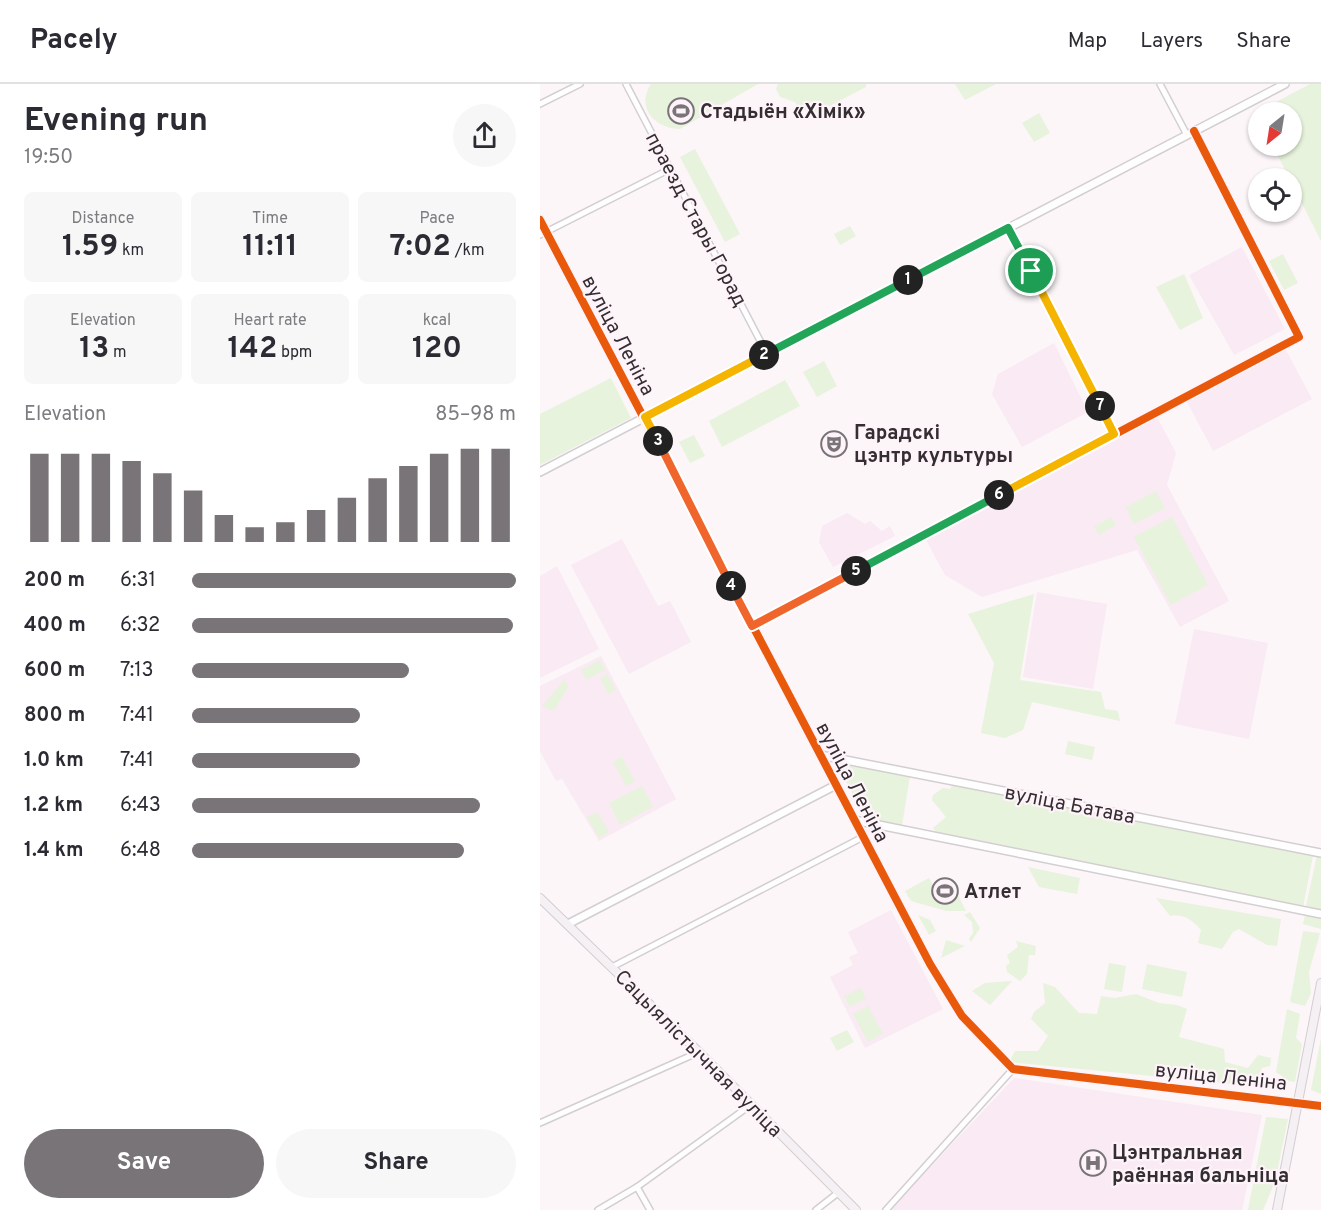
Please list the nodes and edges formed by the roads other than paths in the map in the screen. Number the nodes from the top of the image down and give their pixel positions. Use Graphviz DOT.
graph roads {
  1 [pos="580,84"];
  2 [pos="626,84"];
  3 [pos="1160,84"];
  4 [pos="1284,84"];
  5 [pos="540,104"];
  6 [pos="1190,133"];
  7 [pos="670,169"];
  8 [pos="540,220"];
  9 [pos="1008,228"];
  10 [pos="543,234"];
  11 [pos="767,354"];
  12 [pos="645,417"];
  13 [pos="1114,434"];
  14 [pos="540,472"];
  15 [pos="752,626"];
  16 [pos="820,755"];
  17 [pos="836,785"];
  18 [pos="854,820"];
  19 [pos="863,837"];
  20 [pos="1321,853"];
  21 [pos="540,898"];
  22 [pos="1321,914"];
  23 [pos="568,924"];
  24 [pos="612,967"];
  25 [pos="1321,983"];
  26 [pos="699,1052"];
  27 [pos="1013,1069"];
  28 [pos="1299,1102"];
  29 [pos="752,1104"];
  30 [pos="1321,1106"];
  31 [pos="540,1123"];
  32 [pos="637,1187"];
  33 [pos="838,1192"];
  34 [pos="598,1210"];
  35 [pos="650,1210"];
  36 [pos="816,1210"];
  37 [pos="856,1210"];
  38 [pos="886,1210"];
  39 [pos="1277,1210"];
  1 -- 5 [label="street"];
  2 -- 7 [label="street, праезд Стары Горад"];
  3 -- 6 [label="street"];
  4 -- 6 [label="street"];
  6 -- 9 [label="street"];
  6 -- 13 [label="street"];
  7 -- 10 [label="street"];
  7 -- 11 [label="street, праезд Стары Горад"];
  8 -- 10 [label="street, вуліца Леніна"];
  9 -- 11 [label="street"];
  9 -- 13 [label="street"];
  10 -- 12 [label="street, вуліца Леніна"];
  11 -- 12 [label="street"];
  12 -- 14 [label="street"];
  12 -- 15 [label="street, вуліца Леніна"];
  13 -- 15 [label="street"];
  15 -- 16 [label="street, вуліца Леніна"];
  16 -- 17 [label="street, вуліца Леніна"];
  16 -- 20 [label="street, вуліца Батава"];
  17 -- 18 [label="street, вуліца Леніна"];
  17 -- 23 [label="street"];
  18 -- 19 [label="street, вуліца Леніна"];
  18 -- 22 [label="street"];
  19 -- 24 [label="street"];
  19 -- 27 [label="street, вуліца Леніна"];
  21 -- 23 [label="main road, Сацыялістычная вуліца"];
  23 -- 24 [label="main road, Сацыялістычная вуліца"];
  24 -- 26 [label="main road, Сацыялістычная вуліца"];
  25 -- 28 [label="main road"];
  26 -- 29 [label="main road, Сацыялістычная вуліца"];
  26 -- 31 [label="street"];
  27 -- 28 [label="street, вуліца Леніна"];
  27 -- 38 [label="street"];
  28 -- 30 [label="street, вуліца Леніна"];
  28 -- 39 [label="main road"];
  29 -- 32 [label="street"];
  29 -- 33 [label="main road, Сацыялістычная вуліца"];
  32 -- 34 [label="street"];
  32 -- 35 [label="street"];
  33 -- 36 [label="street"];
  33 -- 37 [label="main road, Сацыялістычная вуліца"];
}
